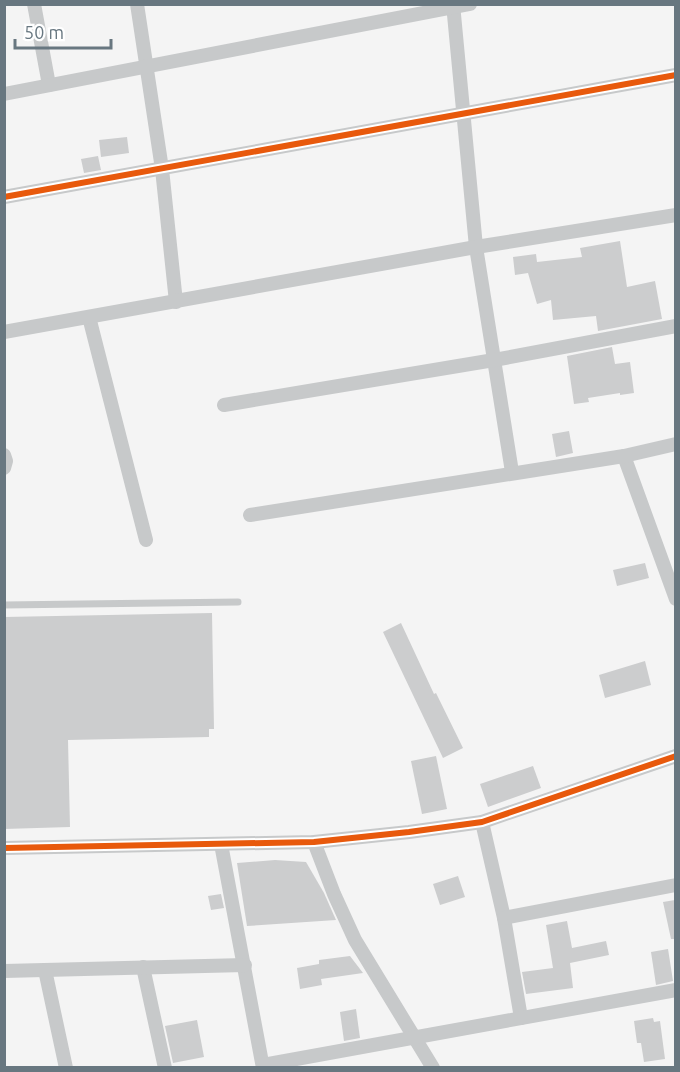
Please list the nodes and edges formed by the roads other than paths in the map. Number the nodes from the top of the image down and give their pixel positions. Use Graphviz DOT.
graph roads {
  1 [pos="34,4"];
  2 [pos="137,4"];
  3 [pos="470,4"];
  4 [pos="453,6"];
  5 [pos="146,67"];
  6 [pos="675,75"];
  7 [pos="49,85"];
  8 [pos="4,94"];
  9 [pos="462,114"];
  10 [pos="162,168"];
  11 [pos="4,197"];
  12 [pos="675,214"];
  13 [pos="476,247"];
  14 [pos="176,302"];
  15 [pos="89,317"];
  16 [pos="675,326"];
  17 [pos="4,332"];
  18 [pos="494,360"];
  19 [pos="224,405"];
  20 [pos="675,444"];
  21 [pos="4,455"];
  22 [pos="624,456"];
  23 [pos="4,468"];
  24 [pos="512,472"];
  25 [pos="250,515"];
  26 [pos="146,540"];
  27 [pos="675,599"];
  28 [pos="238,602"];
  29 [pos="4,605"];
  30 [pos="675,756"];
  31 [pos="482,822"];
  32 [pos="314,842"];
  33 [pos="221,844"];
  34 [pos="4,848"];
  35 [pos="675,885"];
  36 [pos="504,918"];
  37 [pos="244,965"];
  38 [pos="143,968"];
  39 [pos="45,970"];
  40 [pos="4,971"];
  41 [pos="675,990"];
  42 [pos="521,1018"];
  43 [pos="414,1037"];
  44 [pos="263,1066"];
  45 [pos="66,1068"];
  46 [pos="165,1068"];
  47 [pos="433,1068"];
  1 -- 7 [label="street"];
  2 -- 5 [label="street"];
  3 -- 4 [label="street"];
  4 -- 5 [label="street"];
  4 -- 9 [label="street"];
  5 -- 7 [label="street"];
  5 -- 10 [label="street"];
  6 -- 9 [label="street"];
  7 -- 8 [label="street"];
  9 -- 10 [label="street"];
  9 -- 13 [label="street"];
  10 -- 11 [label="street"];
  10 -- 14 [label="street"];
  12 -- 13 [label="street"];
  13 -- 14 [label="street"];
  13 -- 18 [label="street"];
  14 -- 15 [label="street"];
  15 -- 17 [label="street"];
  15 -- 26 [label="street"];
  16 -- 18 [label="street"];
  18 -- 19 [label="street"];
  18 -- 24 [label="street"];
  20 -- 22 [label="street"];
  21 -- 23 [label="street"];
  22 -- 24 [label="street"];
  22 -- 27 [label="street"];
  24 -- 25 [label="street"];
  28 -- 29 [label="lane"];
  30 -- 31 [label="street"];
  31 -- 32 [label="street"];
  31 -- 36 [label="street"];
  32 -- 33 [label="street"];
  32 -- 43 [label="street"];
  33 -- 34 [label="street"];
  33 -- 37 [label="street"];
  35 -- 36 [label="street"];
  36 -- 42 [label="street"];
  37 -- 38 [label="street"];
  37 -- 44 [label="street"];
  38 -- 39 [label="street"];
  38 -- 46 [label="street"];
  39 -- 40 [label="street"];
  39 -- 45 [label="street"];
  41 -- 42 [label="street"];
  42 -- 43 [label="street"];
  43 -- 44 [label="street"];
  43 -- 47 [label="street"];
}
